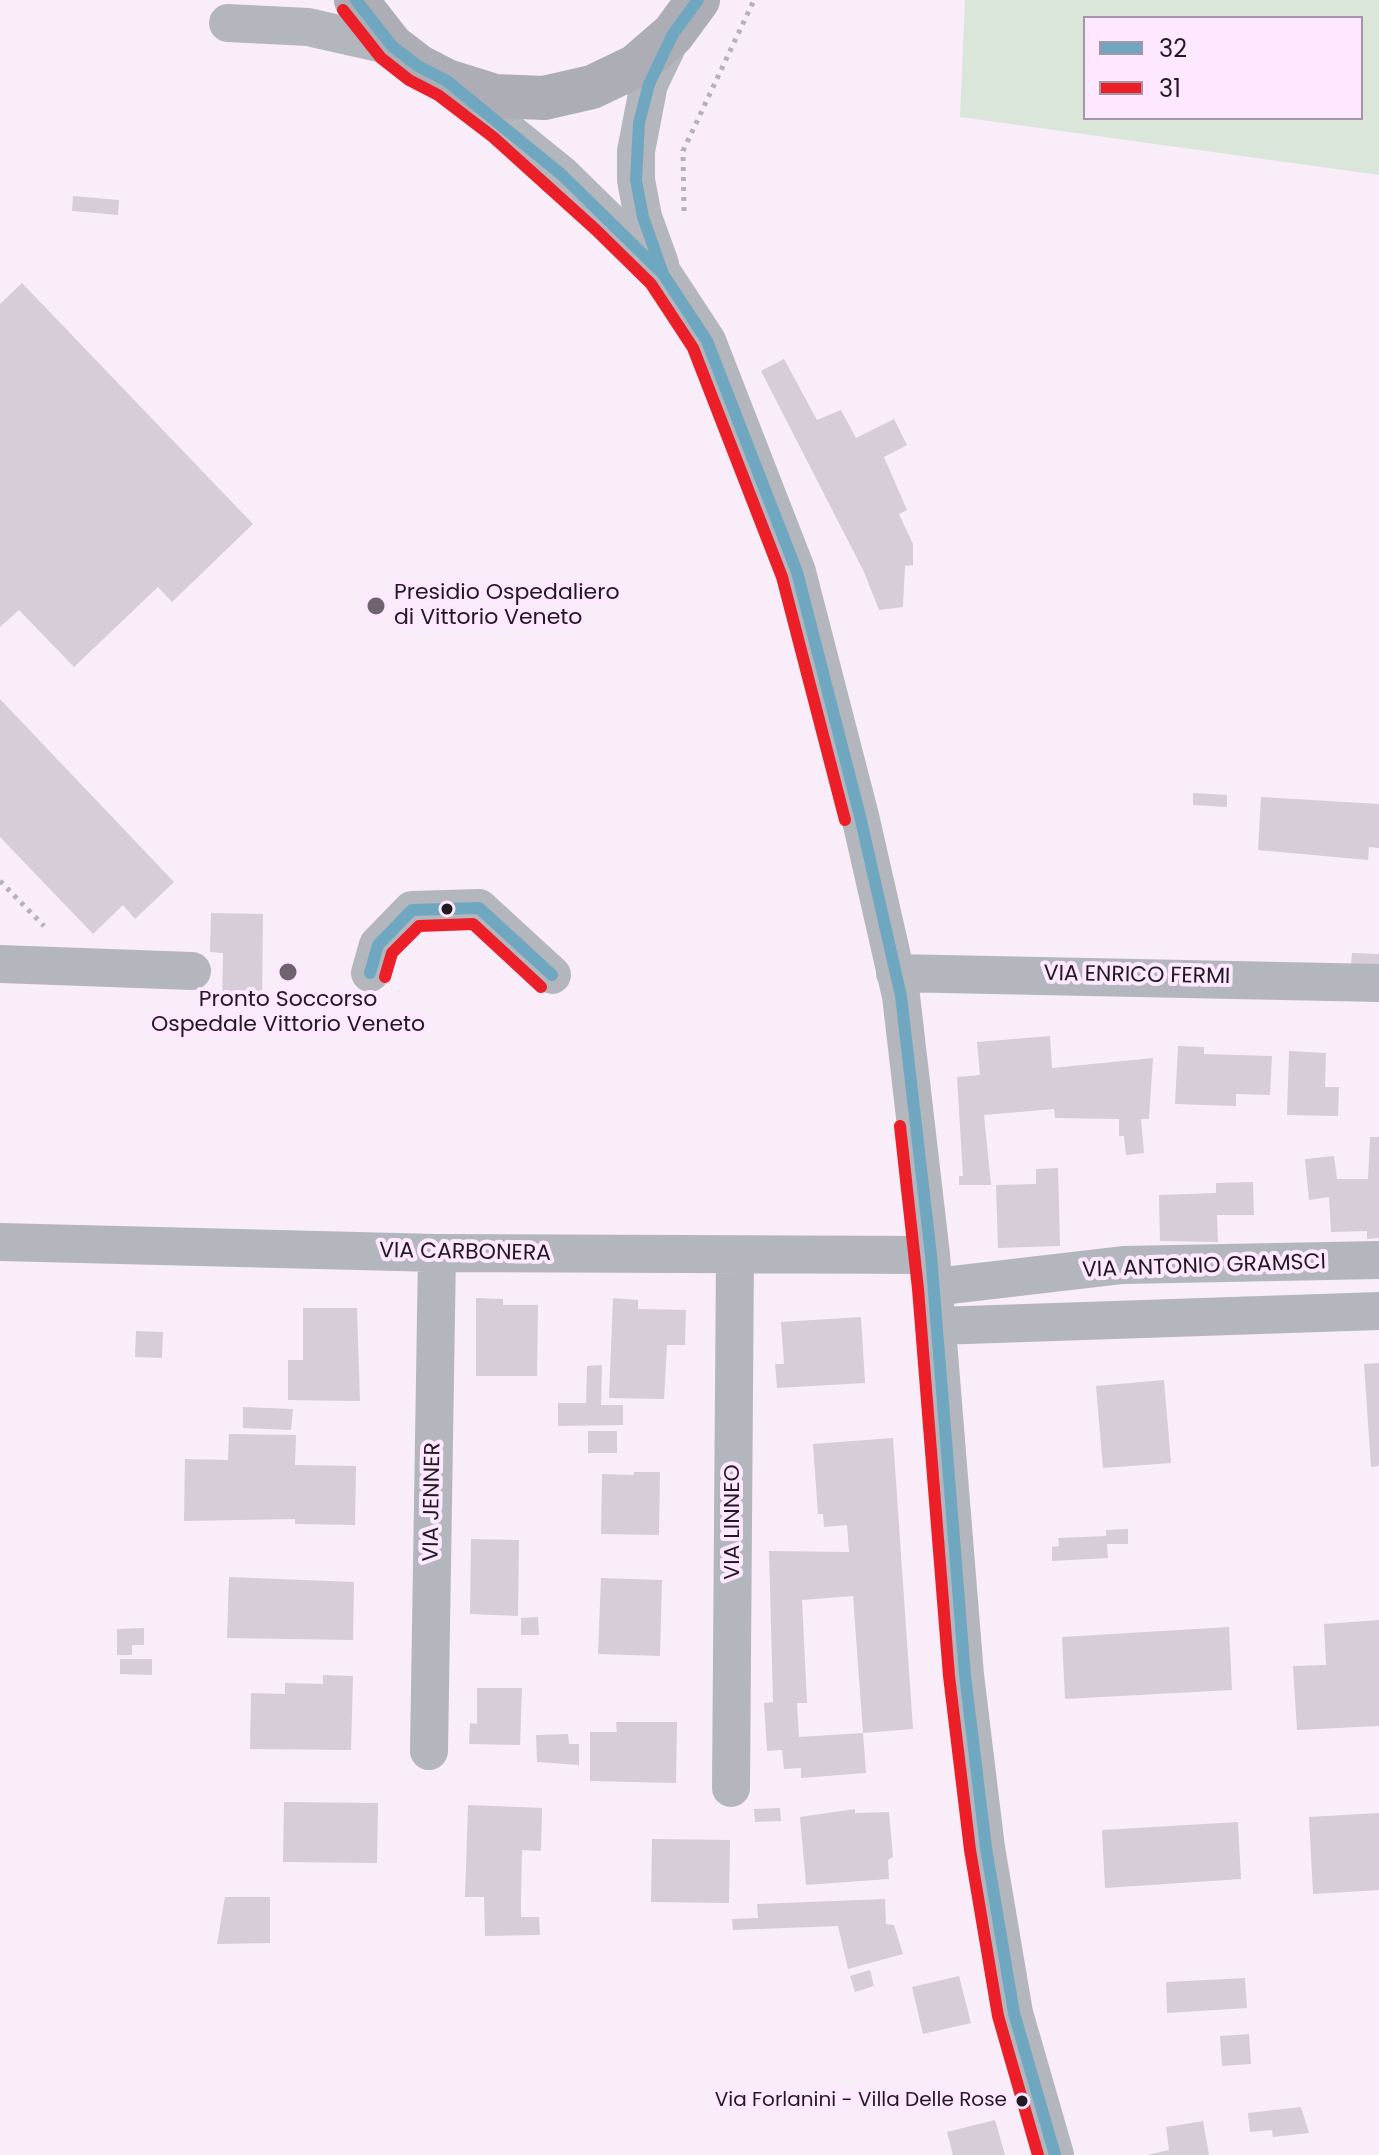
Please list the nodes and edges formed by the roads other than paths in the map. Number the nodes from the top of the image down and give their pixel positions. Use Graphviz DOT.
graph roads {
  1 [pos="250,0"];
  2 [pos="356,0"];
  3 [pos="686,17"];
  4 [pos="392,46"];
  5 [pos="447,81"];
  6 [pos="663,274"];
  7 [pos="0,964"];
  8 [pos="192,971"];
  9 [pos="370,973"];
  10 [pos="895,973"];
  11 [pos="552,975"];
  12 [pos="1379,983"];
  13 [pos="0,1242"];
  14 [pos="437,1253"];
  15 [pos="735,1256"];
  16 [pos="1379,1260"];
  17 [pos="932,1271"];
  18 [pos="1379,1311"];
  19 [pos="937,1326"];
  20 [pos="429,1751"];
  21 [pos="731,1788"];
  22 [pos="1055,2155"];
  1 -- 4 [label="street"];
  2 -- 4 [label="main road"];
  3 -- 5 [label="main road"];
  3 -- 6 [label="street"];
  4 -- 5 [label="main road"];
  5 -- 6 [label="street"];
  6 -- 10 [label="street"];
  7 -- 8 [label="street"];
  9 -- 11 [label="street"];
  10 -- 12 [label="street, VIA ENRICO FERMI"];
  10 -- 17 [label="street"];
  13 -- 14 [label="street, VIA CARBONERA"];
  14 -- 15 [label="street, VIA CARBONERA"];
  14 -- 20 [label="street, VIA JENNER"];
  15 -- 17 [label="street, VIA CARBONERA"];
  15 -- 21 [label="street, VIA LINNEO"];
  16 -- 17 [label="street, VIA ANTONIO GRAMSCI"];
  17 -- 19 [label="street"];
  18 -- 19 [label="street"];
  19 -- 22 [label="street"];
}
